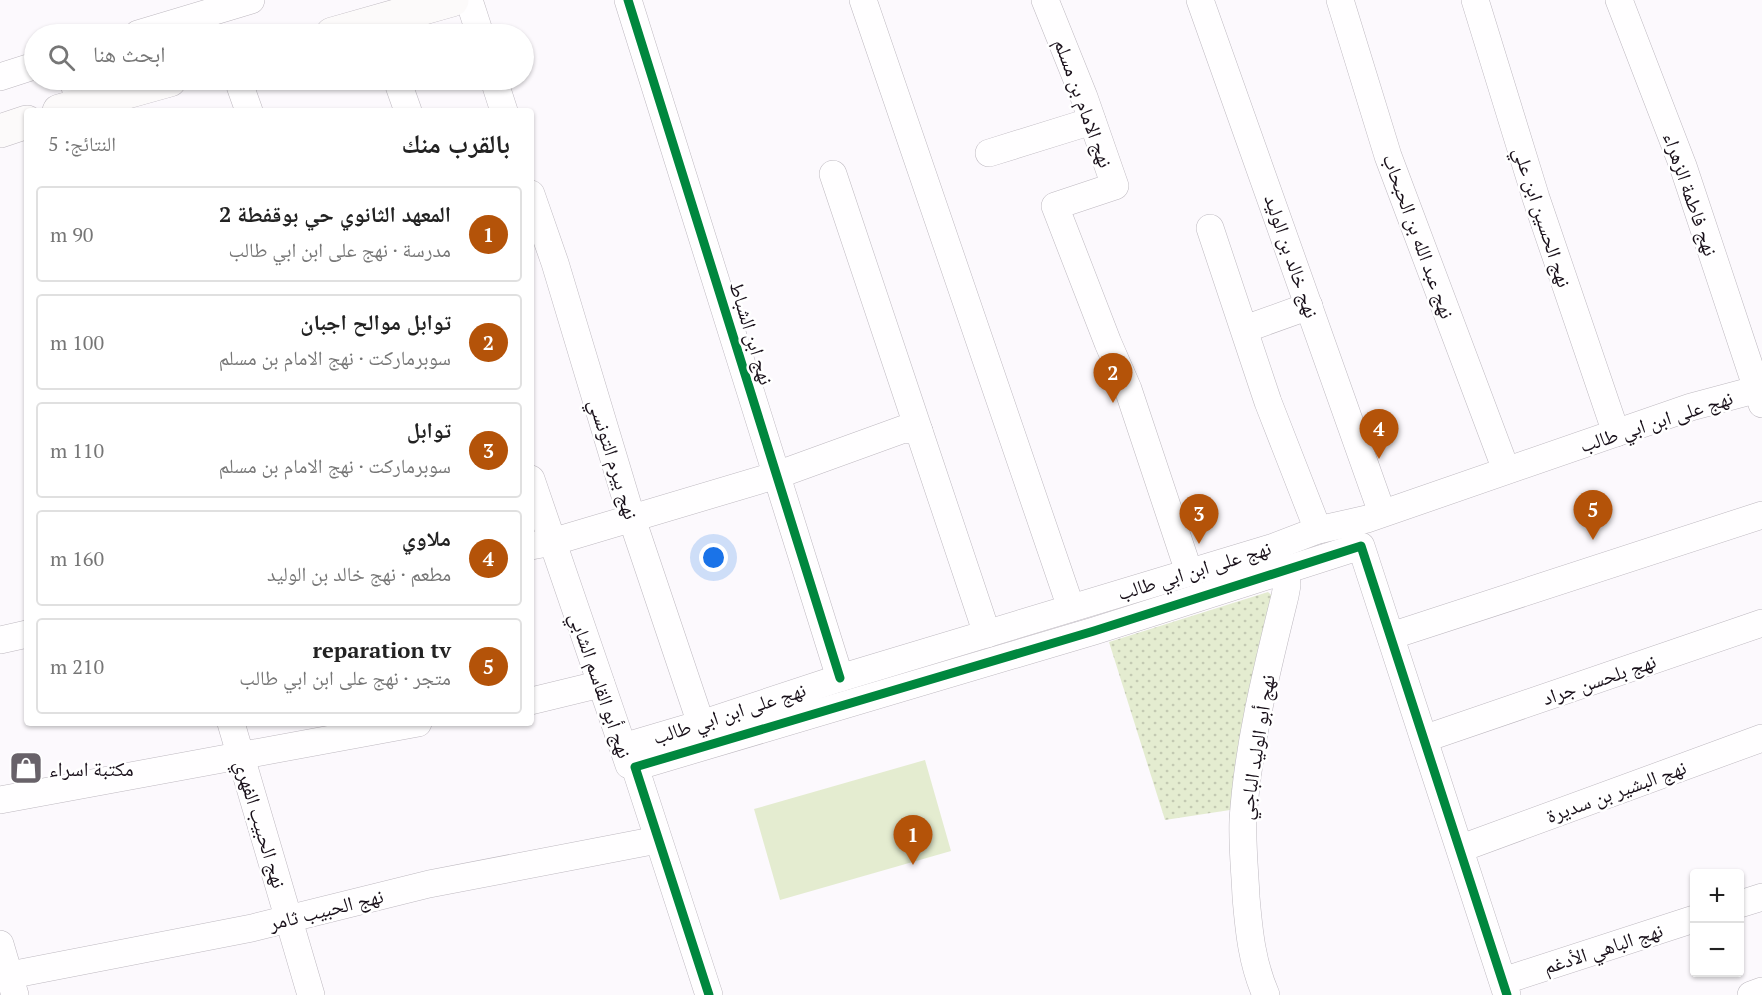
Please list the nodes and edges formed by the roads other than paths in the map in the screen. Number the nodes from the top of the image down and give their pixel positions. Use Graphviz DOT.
graph roads {
  1 [pos="251,0"];
  2 [pos="452,0"];
  3 [pos="469,0"];
  4 [pos="628,0"];
  5 [pos="863,0"];
  6 [pos="1045,0"];
  7 [pos="1200,0"];
  8 [pos="1340,0"];
  9 [pos="1475,0"];
  10 [pos="1619,0"];
  11 [pos="171,24"];
  12 [pos="389,24"];
  13 [pos="477,24"];
  14 [pos="24,69"];
  15 [pos="0,77"];
  16 [pos="124,90"];
  17 [pos="242,90"];
  18 [pos="401,90"];
  19 [pos="497,90"];
  20 [pos="74,101"];
  21 [pos="248,108"];
  22 [pos="407,108"];
  23 [pos="503,108"];
  24 [pos="1092,121"];
  25 [pos="24,123"];
  26 [pos="0,131"];
  27 [pos="989,153"];
  28 [pos="833,174"];
  29 [pos="534,203"];
  30 [pos="1210,228"];
  31 [pos="1309,306"];
  32 [pos="1245,329"];
  33 [pos="1760,394"];
  34 [pos="920,431"];
  35 [pos="1616,433"];
  36 [pos="1506,470"];
  37 [pos="777,475"];
  38 [pos="534,497"];
  39 [pos="1762,515"];
  40 [pos="1375,516"];
  41 [pos="632,519"];
  42 [pos="1318,530"];
  43 [pos="542,544"];
  44 [pos="1285,569"];
  45 [pos="1189,572"];
  46 [pos="1071,608"];
  47 [pos="1762,623"];
  48 [pos="1403,632"];
  49 [pos="987,634"];
  50 [pos="24,635"];
  51 [pos="0,640"];
  52 [pos="840,678"];
  53 [pos="601,684"];
  54 [pos="534,700"];
  55 [pos="701,724"];
  56 [pos="232,726"];
  57 [pos="402,726"];
  58 [pos="1436,735"];
  59 [pos="1762,738"];
  60 [pos="623,747"];
  61 [pos="241,756"];
  62 [pos="0,800"];
  63 [pos="652,841"];
  64 [pos="1470,845"];
  65 [pos="1762,897"];
  66 [pos="1744,903"];
  67 [pos="290,919"];
  68 [pos="1690,921"];
  69 [pos="0,944"];
  70 [pos="8,982"];
  71 [pos="1512,989"];
  72 [pos="1762,991"];
  73 [pos="311,995"];
  74 [pos="700,995"];
  75 [pos="709,995"];
  76 [pos="1266,995"];
  77 [pos="1751,995"];
  1 -- 11 [label="street"];
  2 -- 12 [label="main road"];
  3 -- 13 [label="street"];
  4 -- 37 [label="street, نهج ابن الشباط"];
  5 -- 46 [label="street"];
  6 -- 24 [label="street, نهج الامام بن مسلم"];
  7 -- 31 [label="street, نهج خالد بن الوليد"];
  8 -- 36 [label="street, نهج عبد الله بن الحبحاب"];
  9 -- 35 [label="street, نهج الحسين ابن علي"];
  10 -- 33 [label="street, نهج فاطمة الزهراء"];
  14 -- 15 [label="street"];
  16 -- 20 [label="main road"];
  17 -- 21 [label="street"];
  18 -- 22 [label="street"];
  19 -- 23 [label="street"];
  24 -- 27 [label="street"];
  24 -- 45 [label="street, نهج الامام بن مسلم"];
  25 -- 26 [label="main road"];
  28 -- 34 [label="street"];
  29 -- 41 [label="street, نهج بيرم التونسي"];
  30 -- 32 [label="street"];
  31 -- 32 [label="street"];
  31 -- 40 [label="street, نهج خالد بن الوليد"];
  32 -- 42 [label="street"];
  33 -- 35 [label="street, نهج على ابن ابي طالب"];
  34 -- 37 [label="street"];
  34 -- 49 [label="street"];
  35 -- 36 [label="street, نهج على ابن ابي طالب"];
  36 -- 40 [label="street, نهج على ابن ابي طالب"];
  37 -- 41 [label="street"];
  37 -- 52 [label="street, نهج ابن الشباط"];
  38 -- 43 [label="street, نهج أبو القاسم الشابي"];
  39 -- 48 [label="street"];
  40 -- 42 [label="street, نهج على ابن ابي طالب"];
  40 -- 48 [label="street, نهج خالد بن الوليد"];
  41 -- 43 [label="street"];
  41 -- 55 [label="street, نهج بيرم التونسي"];
  42 -- 45 [label="street, نهج على ابن ابي طالب"];
  43 -- 53 [label="street, نهج أبو القاسم الشابي"];
  44 -- 71 [label="street"];
  44 -- 75 [label="street"];
  44 -- 76 [label="street, نهج أبو الوليد الباجي"];
  45 -- 46 [label="street, نهج على ابن ابي طالب"];
  46 -- 49 [label="street, نهج على ابن ابي طالب"];
  47 -- 58 [label="street, نهج بلحسن جراد"];
  48 -- 58 [label="street, نهج خالد بن الوليد"];
  49 -- 52 [label="street, نهج على ابن ابي طالب"];
  50 -- 51 [label="street"];
  52 -- 55 [label="street, نهج على ابن ابي طالب"];
  53 -- 54 [label="street"];
  53 -- 60 [label="street, نهج أبو القاسم الشابي"];
  55 -- 60 [label="street, نهج على ابن ابي طالب"];
  56 -- 61 [label="street, نهج الحبيب الفهري"];
  57 -- 61 [label="street"];
  58 -- 64 [label="street, نهج خالد بن الوليد"];
  59 -- 64 [label="street, نهج البشير بن سديرة"];
  60 -- 63 [label="street, نهج أبو القاسم الشابي"];
  61 -- 62 [label="street"];
  61 -- 67 [label="street, نهج الحبيب الفهري"];
  63 -- 67 [label="street, نهج الحبيب ثامر"];
  63 -- 74 [label="street, نهج أبو القاسم الشابي"];
  64 -- 71 [label="street, نهج خالد بن الوليد"];
  65 -- 66 [label="street"];
  67 -- 70 [label="street, نهج الحبيب ثامر"];
  67 -- 73 [label="street, نهج الحبيب الفهري"];
  68 -- 71 [label="street, نهج الباهي الأدغم"];
  69 -- 70 [label="street"];
  72 -- 77 [label="street"];
}
